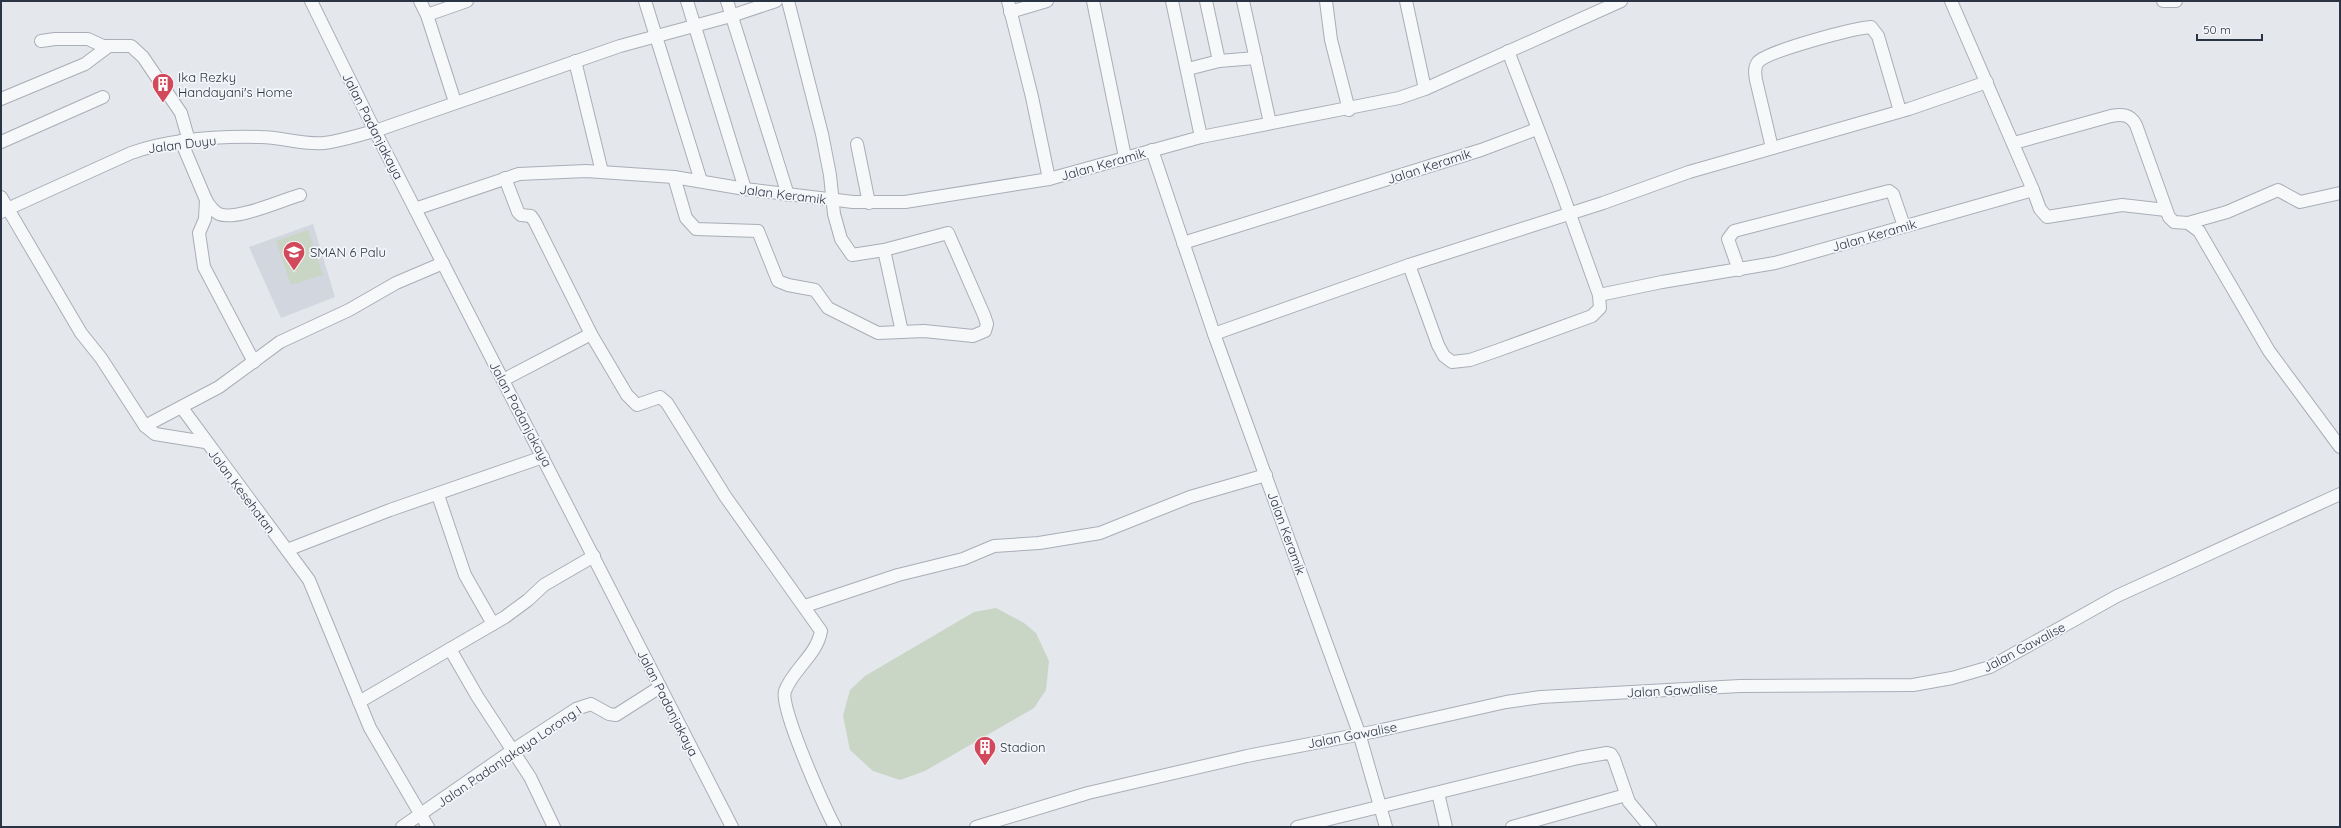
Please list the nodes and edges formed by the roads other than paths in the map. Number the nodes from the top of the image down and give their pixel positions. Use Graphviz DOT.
graph roads {
  1 [pos="311,1"];
  2 [pos="420,1"];
  3 [pos="467,1"];
  4 [pos="645,1"];
  5 [pos="687,1"];
  6 [pos="727,1"];
  7 [pos="776,1"];
  8 [pos="788,1"];
  9 [pos="1047,1"];
  10 [pos="1093,1"];
  11 [pos="1172,1"];
  12 [pos="1206,1"];
  13 [pos="1242,1"];
  14 [pos="1326,1"];
  15 [pos="1406,1"];
  16 [pos="1621,1"];
  17 [pos="1951,1"];
  18 [pos="2163,1"];
  19 [pos="2176,1"];
  20 [pos="1009,7"];
  21 [pos="427,15"];
  22 [pos="731,16"];
  23 [pos="694,27"];
  24 [pos="656,36"];
  25 [pos="41,41"];
  26 [pos="108,46"];
  27 [pos="1508,51"];
  28 [pos="1256,58"];
  29 [pos="575,61"];
  30 [pos="1219,61"];
  31 [pos="1188,69"];
  32 [pos="1987,82"];
  33 [pos="1425,89"];
  34 [pos="103,97"];
  35 [pos="1,99"];
  36 [pos="455,102"];
  37 [pos="1349,110"];
  38 [pos="1900,111"];
  39 [pos="1270,123"];
  40 [pos="1537,129"];
  41 [pos="375,131"];
  42 [pos="1201,137"];
  43 [pos="185,141"];
  44 [pos="1,142"];
  45 [pos="2014,143"];
  46 [pos="857,144"];
  47 [pos="1772,148"];
  48 [pos="1152,150"];
  49 [pos="1125,156"];
  50 [pos="602,172"];
  51 [pos="505,178"];
  52 [pos="674,178"];
  53 [pos="1049,179"];
  54 [pos="701,181"];
  55 [pos="745,189"];
  56 [pos="2033,190"];
  57 [pos="2340,193"];
  58 [pos="788,194"];
  59 [pos="300,195"];
  60 [pos="1,197"];
  61 [pos="206,200"];
  62 [pos="833,200"];
  63 [pos="869,203"];
  64 [pos="415,209"];
  65 [pos="4,210"];
  66 [pos="2166,210"];
  67 [pos="1569,213"];
  68 [pos="2188,223"];
  69 [pos="1904,226"];
  70 [pos="1183,244"];
  71 [pos="884,250"];
  72 [pos="443,263"];
  73 [pos="1409,266"];
  74 [pos="1739,270"];
  75 [pos="1599,295"];
  76 [pos="902,332"];
  77 [pos="590,334"];
  78 [pos="1214,334"];
  79 [pos="254,362"];
  80 [pos="503,380"];
  81 [pos="182,408"];
  82 [pos="145,426"];
  83 [pos="205,442"];
  84 [pos="2340,447"];
  85 [pos="543,457"];
  86 [pos="1266,475"];
  87 [pos="2340,494"];
  88 [pos="438,495"];
  89 [pos="287,550"];
  90 [pos="594,556"];
  91 [pos="805,606"];
  92 [pos="492,624"];
  93 [pos="450,649"];
  94 [pos="660,687"];
  95 [pos="359,702"];
  96 [pos="1359,733"];
  97 [pos="512,750"];
  98 [pos="1438,793"];
  99 [pos="1626,795"];
  100 [pos="1382,807"];
  101 [pos="421,815"];
  102 [pos="402,827"];
  103 [pos="428,827"];
  104 [pos="554,827"];
  105 [pos="732,827"];
  106 [pos="836,827"];
  107 [pos="979,827"];
  108 [pos="1297,827"];
  109 [pos="1386,827"];
  110 [pos="1446,827"];
  111 [pos="1512,827"];
  112 [pos="1650,827"];
  1 -- 41 [label="street, Jalan Padanjakaya"];
  2 -- 21 [label="street"];
  3 -- 21 [label="street"];
  4 -- 24 [label="street"];
  5 -- 23 [label="street"];
  6 -- 22 [label="street"];
  7 -- 22 [label="street, Jalan Duyu"];
  8 -- 62 [label="street"];
  9 -- 20 [label="street"];
  10 -- 49 [label="street"];
  11 -- 31 [label="street"];
  12 -- 30 [label="street"];
  13 -- 28 [label="street"];
  14 -- 37 [label="street"];
  15 -- 33 [label="street"];
  16 -- 27 [label="street, Jalan Keramik"];
  17 -- 32 [label="street"];
  18 -- 19 [label="street"];
  20 -- 53 [label="street"];
  21 -- 36 [label="street"];
  22 -- 23 [label="street, Jalan Duyu"];
  22 -- 58 [label="street"];
  23 -- 24 [label="street, Jalan Duyu"];
  23 -- 55 [label="street"];
  24 -- 29 [label="street, Jalan Duyu"];
  24 -- 54 [label="street"];
  25 -- 26 [label="street"];
  26 -- 35 [label="street"];
  26 -- 43 [label="street"];
  27 -- 33 [label="street, Jalan Keramik"];
  27 -- 40 [label="street"];
  28 -- 30 [label="street"];
  28 -- 39 [label="street"];
  29 -- 36 [label="street, Jalan Duyu"];
  29 -- 50 [label="street"];
  30 -- 31 [label="street"];
  31 -- 42 [label="street"];
  32 -- 38 [label="street"];
  32 -- 45 [label="street"];
  33 -- 37 [label="street, Jalan Keramik"];
  34 -- 44 [label="street"];
  36 -- 41 [label="street, Jalan Duyu"];
  37 -- 39 [label="street, Jalan Keramik"];
  38 -- 47 [label="street"];
  38 -- 47 [label="street"];
  39 -- 42 [label="street, Jalan Keramik"];
  40 -- 67 [label="street"];
  40 -- 70 [label="street, Jalan Keramik"];
  41 -- 43 [label="street, Jalan Duyu"];
  41 -- 64 [label="street, Jalan Padanjakaya"];
  42 -- 48 [label="street, Jalan Keramik"];
  43 -- 61 [label="street"];
  43 -- 65 [label="street, Jalan Duyu"];
  45 -- 56 [label="street"];
  45 -- 66 [label="street"];
  46 -- 63 [label="street"];
  47 -- 67 [label="street"];
  48 -- 49 [label="street, Jalan Keramik"];
  48 -- 70 [label="street, Jalan Keramik"];
  49 -- 53 [label="street, Jalan Keramik"];
  50 -- 51 [label="street, Jalan Keramik"];
  50 -- 52 [label="street, Jalan Keramik"];
  51 -- 64 [label="street, Jalan Keramik"];
  51 -- 77 [label="street"];
  52 -- 54 [label="street, Jalan Keramik"];
  52 -- 76 [label="street"];
  53 -- 63 [label="street, Jalan Keramik"];
  54 -- 55 [label="street, Jalan Keramik"];
  55 -- 58 [label="street, Jalan Keramik"];
  56 -- 66 [label="street"];
  56 -- 69 [label="street, Jalan Keramik"];
  57 -- 68 [label="street"];
  58 -- 62 [label="street, Jalan Keramik"];
  59 -- 61 [label="street"];
  60 -- 65 [label="street, Jalan Kesehatan"];
  61 -- 79 [label="street"];
  62 -- 63 [label="street, Jalan Keramik"];
  62 -- 71 [label="street"];
  64 -- 72 [label="street, Jalan Padanjakaya"];
  65 -- 82 [label="street, Jalan Kesehatan"];
  66 -- 68 [label="street"];
  67 -- 73 [label="street"];
  67 -- 75 [label="street"];
  68 -- 84 [label="street"];
  69 -- 74 [label="street, Jalan Keramik"];
  69 -- 74 [label="street"];
  70 -- 78 [label="street, Jalan Keramik"];
  71 -- 76 [label="street"];
  71 -- 76 [label="street"];
  72 -- 79 [label="street"];
  72 -- 80 [label="street, Jalan Padanjakaya"];
  73 -- 75 [label="street"];
  73 -- 78 [label="street"];
  74 -- 75 [label="street, Jalan Keramik"];
  77 -- 80 [label="street"];
  77 -- 91 [label="street"];
  78 -- 86 [label="street, Jalan Keramik"];
  79 -- 81 [label="street"];
  80 -- 85 [label="street, Jalan Padanjakaya"];
  81 -- 82 [label="street"];
  81 -- 83 [label="street"];
  82 -- 83 [label="street, Jalan Kesehatan"];
  83 -- 89 [label="street, Jalan Kesehatan"];
  85 -- 88 [label="street"];
  85 -- 90 [label="street, Jalan Padanjakaya"];
  86 -- 91 [label="street"];
  86 -- 96 [label="street, Jalan Keramik"];
  87 -- 96 [label="street, Jalan Gawalise"];
  88 -- 89 [label="street"];
  88 -- 92 [label="street"];
  89 -- 95 [label="street, Jalan Kesehatan"];
  90 -- 92 [label="street"];
  90 -- 94 [label="street, Jalan Padanjakaya"];
  91 -- 106 [label="street"];
  92 -- 93 [label="street"];
  93 -- 95 [label="street"];
  93 -- 97 [label="street"];
  94 -- 97 [label="street, Jalan Padanjakaya Lorong I"];
  94 -- 105 [label="street, Jalan Padanjakaya"];
  95 -- 101 [label="street, Jalan Kesehatan"];
  96 -- 100 [label="street, Jalan Keramik"];
  96 -- 107 [label="street, Jalan Gawalise"];
  97 -- 101 [label="street, Jalan Padanjakaya Lorong I"];
  97 -- 104 [label="street"];
  98 -- 99 [label="street"];
  98 -- 100 [label="street"];
  98 -- 110 [label="street"];
  99 -- 111 [label="street"];
  99 -- 112 [label="street"];
  100 -- 108 [label="street"];
  100 -- 109 [label="street, Jalan Keramik"];
  101 -- 102 [label="street, Jalan Padanjakaya Lorong I"];
  101 -- 103 [label="street"];
}
